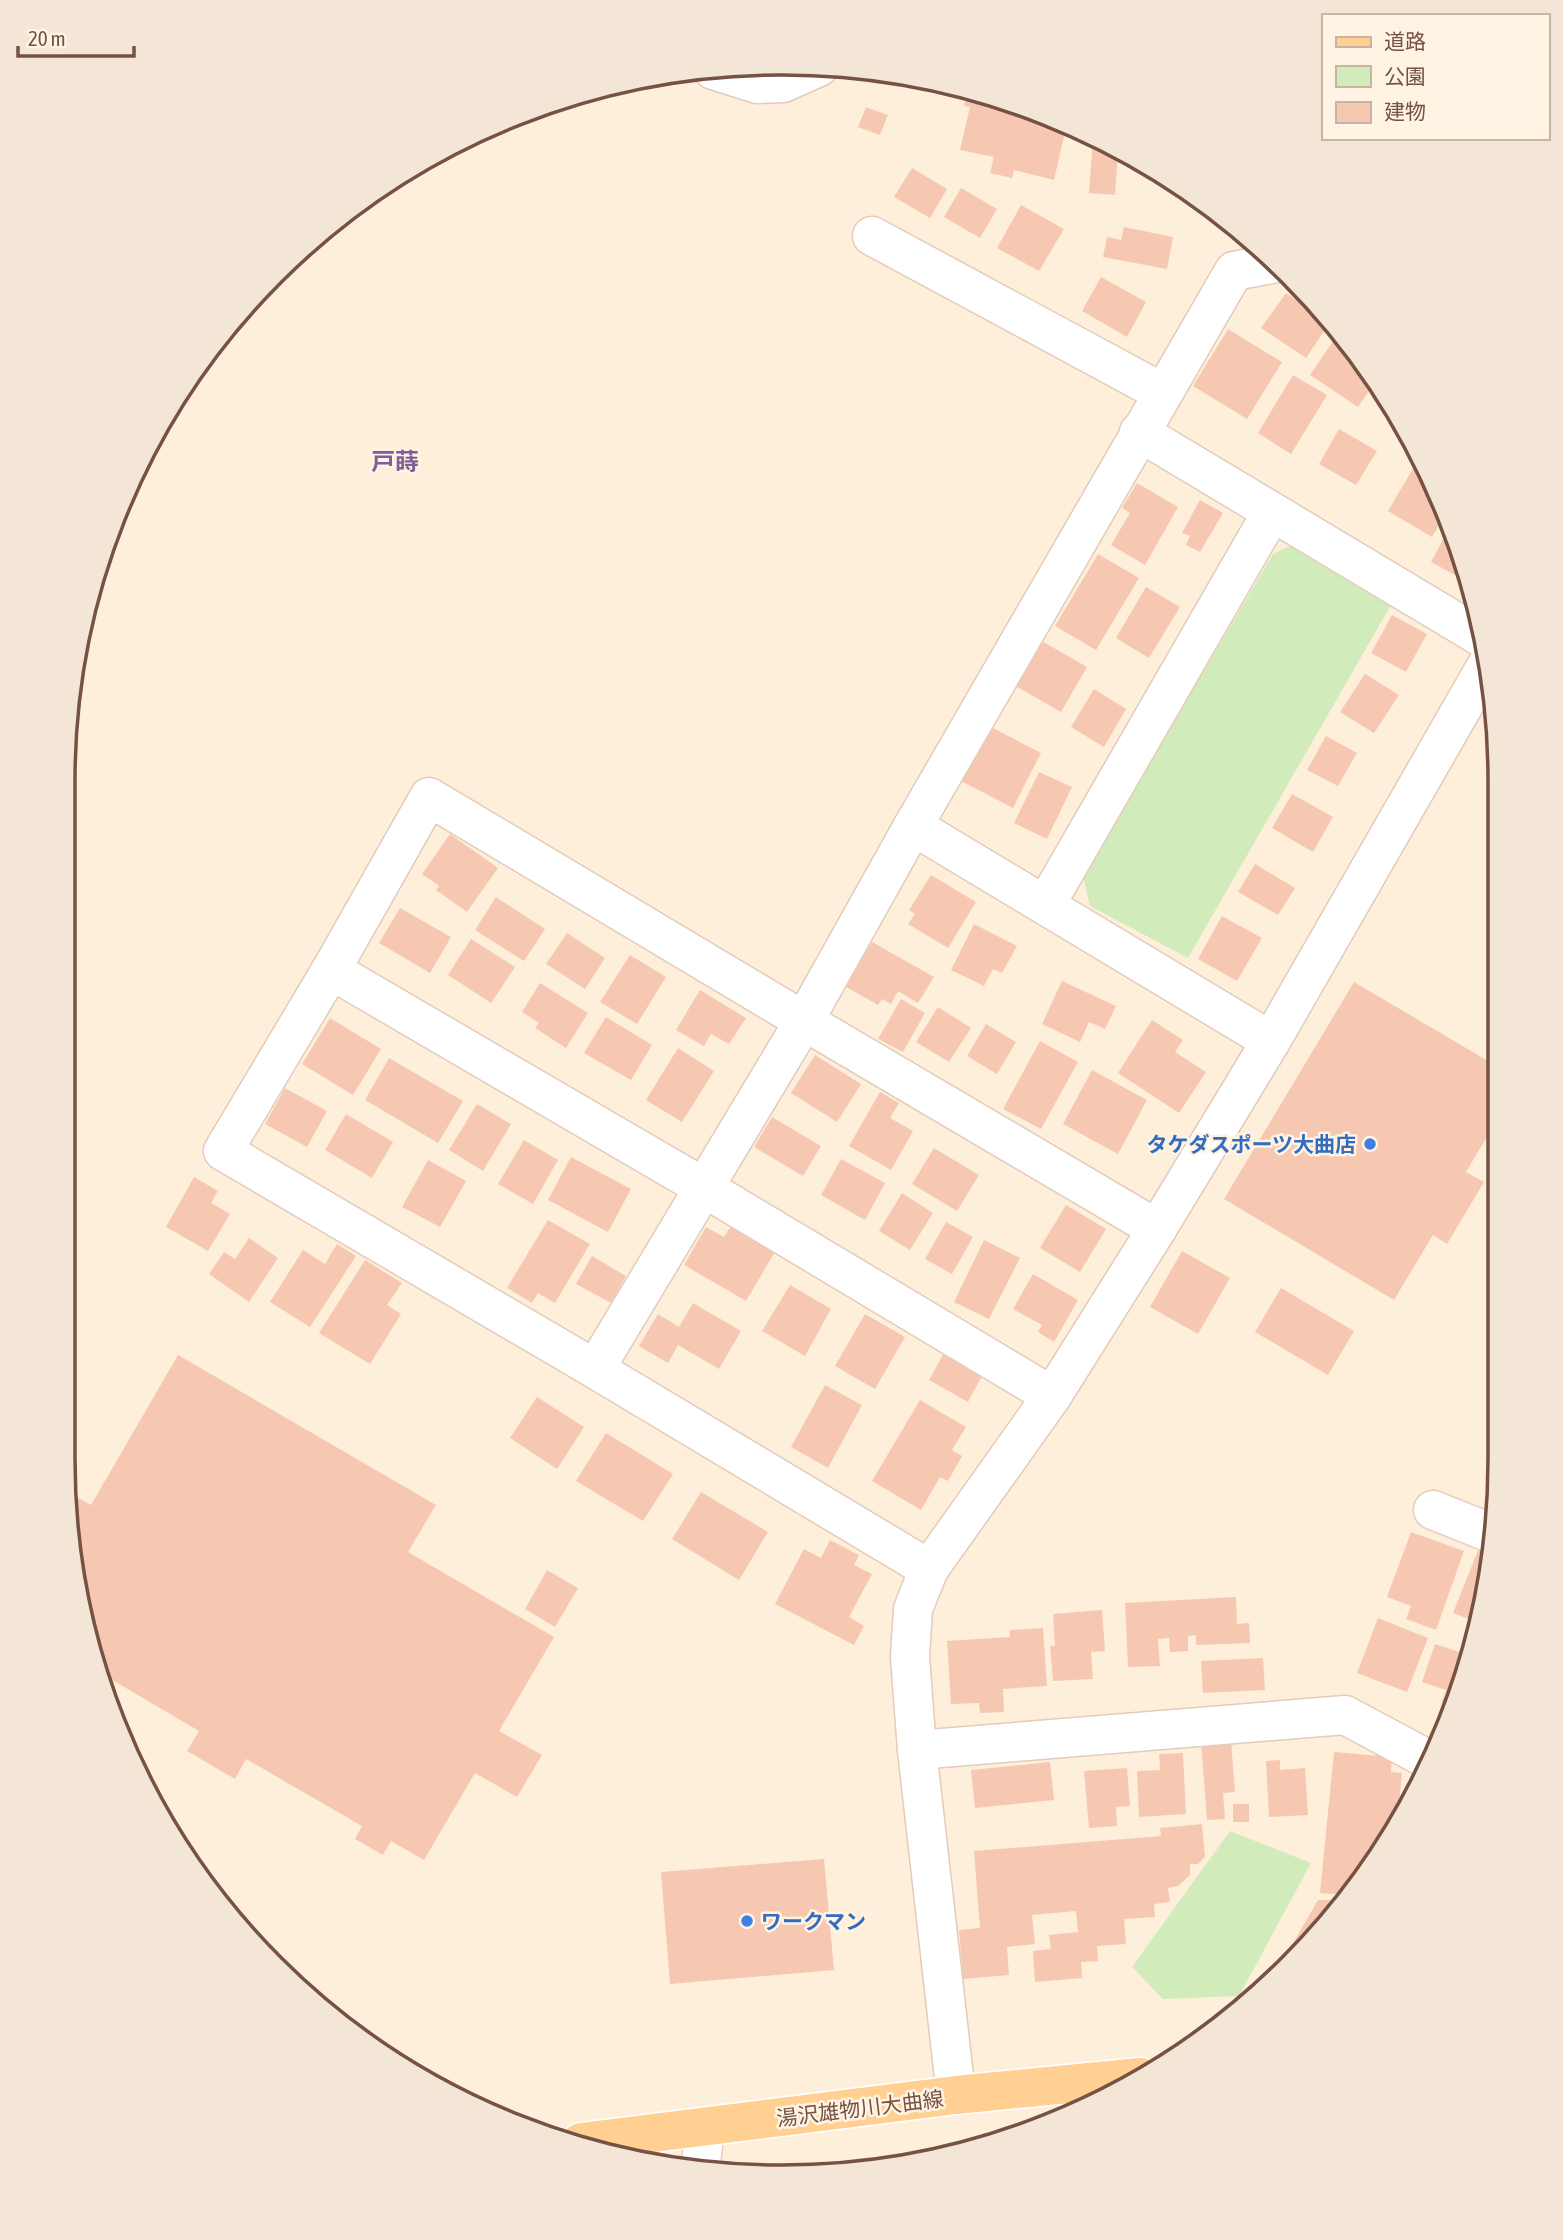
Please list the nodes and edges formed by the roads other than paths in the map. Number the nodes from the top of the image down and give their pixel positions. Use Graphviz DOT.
graph roads {
  1 [pos="799,76"];
  2 [pos="734,77"];
  3 [pos="873,236"];
  4 [pos="1263,266"];
  5 [pos="1163,393"];
  6 [pos="1139,432"];
  7 [pos="1272,512"];
  8 [pos="1471,631"];
  9 [pos="1480,677"];
  10 [pos="913,826"];
  11 [pos="1046,904"];
  12 [pos="331,970"];
  13 [pos="803,1021"];
  14 [pos="1271,1041"];
  15 [pos="703,1187"];
  16 [pos="1157,1229"];
  17 [pos="595,1369"];
  18 [pos="1052,1396"];
  19 [pos="1433,1510"];
  20 [pos="1484,1530"];
  21 [pos="929,1569"];
  22 [pos="917,1750"];
  23 [pos="1422,1755"];
  24 [pos="1118,2079"];
  25 [pos="956,2095"];
  26 [pos="705,2128"];
  27 [pos="597,2140"];
  28 [pos="701,2160"];
  1 -- 2 [label="street"];
  3 -- 5 [label="street"];
  4 -- 5 [label="street"];
  5 -- 6 [label="street"];
  6 -- 7 [label="street"];
  6 -- 10 [label="street"];
  7 -- 8 [label="street"];
  7 -- 11 [label="street"];
  9 -- 14 [label="street"];
  10 -- 11 [label="street"];
  10 -- 13 [label="street"];
  11 -- 14 [label="street"];
  12 -- 13 [label="street"];
  12 -- 15 [label="street"];
  12 -- 17 [label="street"];
  13 -- 15 [label="street"];
  13 -- 16 [label="street"];
  14 -- 16 [label="street"];
  15 -- 17 [label="street"];
  15 -- 18 [label="street"];
  16 -- 18 [label="street"];
  17 -- 21 [label="street"];
  18 -- 21 [label="street"];
  19 -- 20 [label="street"];
  21 -- 22 [label="street"];
  22 -- 23 [label="street"];
  22 -- 25 [label="street"];
  24 -- 25 [label="main road, 湯沢雄物川大曲線"];
  25 -- 26 [label="main road, 湯沢雄物川大曲線"];
  26 -- 27 [label="main road, 湯沢雄物川大曲線"];
  26 -- 28 [label="street"];
}
